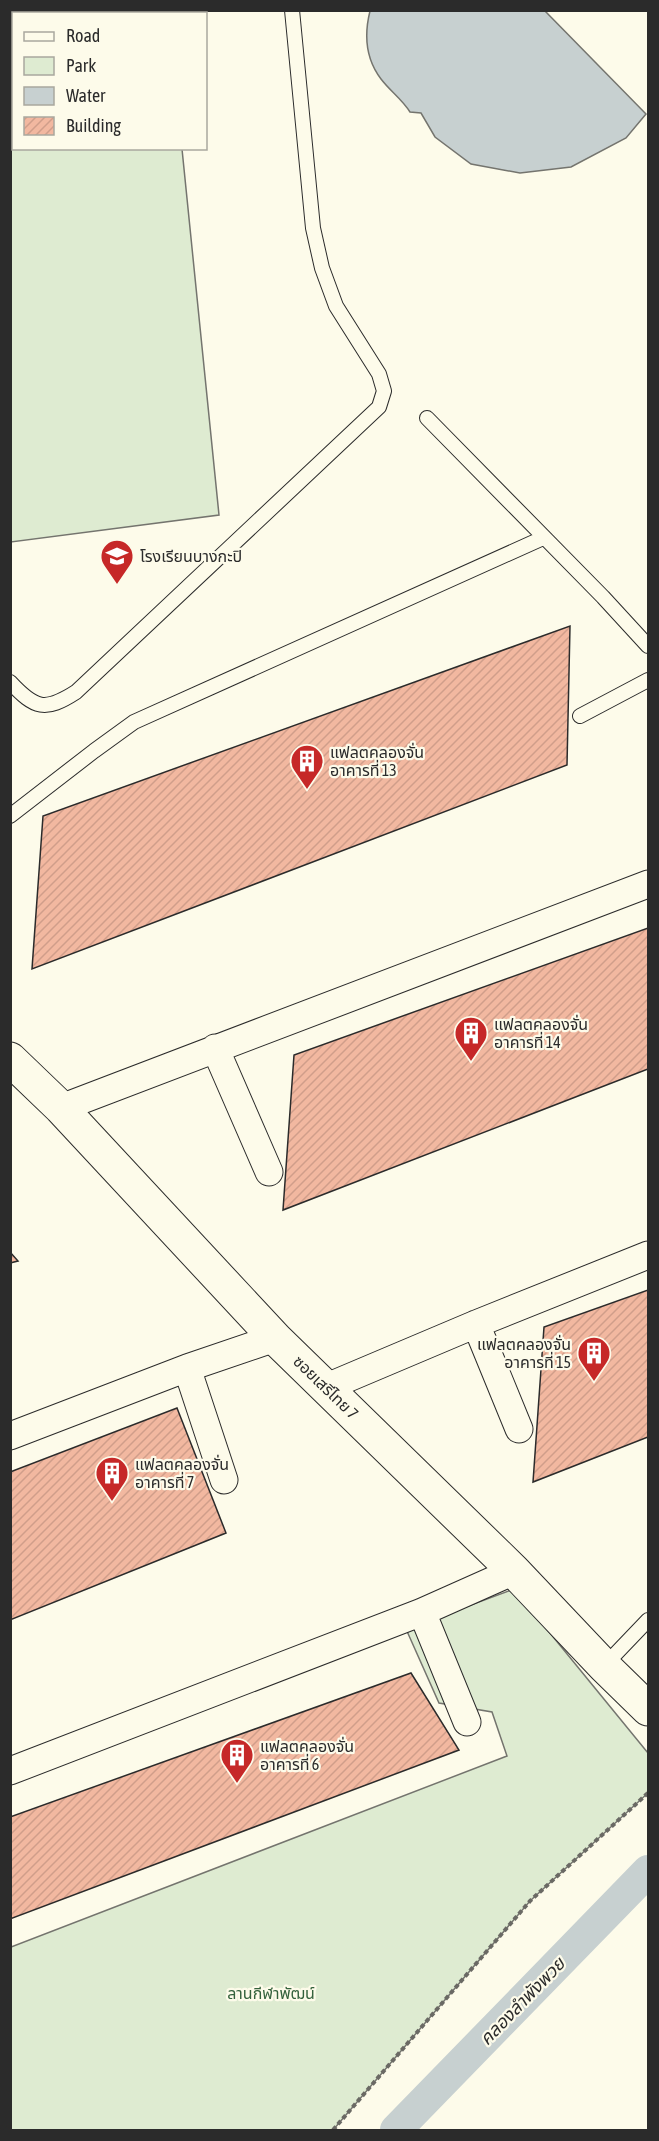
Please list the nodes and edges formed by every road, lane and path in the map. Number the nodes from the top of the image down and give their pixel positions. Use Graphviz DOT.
graph roads {
  1 [pos="292,10"];
  2 [pos="427,418"];
  3 [pos="543,538"];
  4 [pos="648,646"];
  5 [pos="648,680"];
  6 [pos="10,682"];
  7 [pos="580,716"];
  8 [pos="10,816"];
  9 [pos="648,884"];
  10 [pos="215,1048"];
  11 [pos="16,1071"];
  12 [pos="61,1108"];
  13 [pos="269,1172"];
  14 [pos="648,1255"];
  15 [pos="476,1324"];
  16 [pos="275,1338"];
  17 [pos="187,1368"];
  18 [pos="327,1387"];
  19 [pos="519,1429"];
  20 [pos="10,1436"];
  21 [pos="224,1480"];
  22 [pos="514,1571"];
  23 [pos="422,1612"];
  24 [pos="648,1620"];
  25 [pos="604,1666"];
  26 [pos="648,1709"];
  27 [pos="467,1722"];
  28 [pos="10,1771"];
  29 [pos="648,1793"];
  30 [pos="333,2130"];
  1 -- 6 [label="lane"];
  2 -- 3 [label="lane"];
  3 -- 4 [label="lane"];
  3 -- 8 [label="lane"];
  5 -- 7 [label="lane"];
  9 -- 10 [label="street"];
  10 -- 12 [label="street"];
  10 -- 13 [label="street"];
  11 -- 12 [label="street, ซอยเสรีไทย 7"];
  12 -- 16 [label="street, ซอยเสรีไทย 7"];
  14 -- 15 [label="street"];
  15 -- 18 [label="street"];
  15 -- 19 [label="street"];
  16 -- 17 [label="street"];
  16 -- 18 [label="street, ซอยเสรีไทย 7"];
  17 -- 20 [label="street"];
  17 -- 21 [label="street"];
  18 -- 22 [label="street, ซอยเสรีไทย 7"];
  22 -- 23 [label="street"];
  22 -- 25 [label="street, ซอยเสรีไทย 7"];
  23 -- 27 [label="street"];
  23 -- 28 [label="street"];
  24 -- 25 [label="lane"];
  25 -- 26 [label="street, ซอยเสรีไทย 7"];
  29 -- 30 [label="path"];
}
